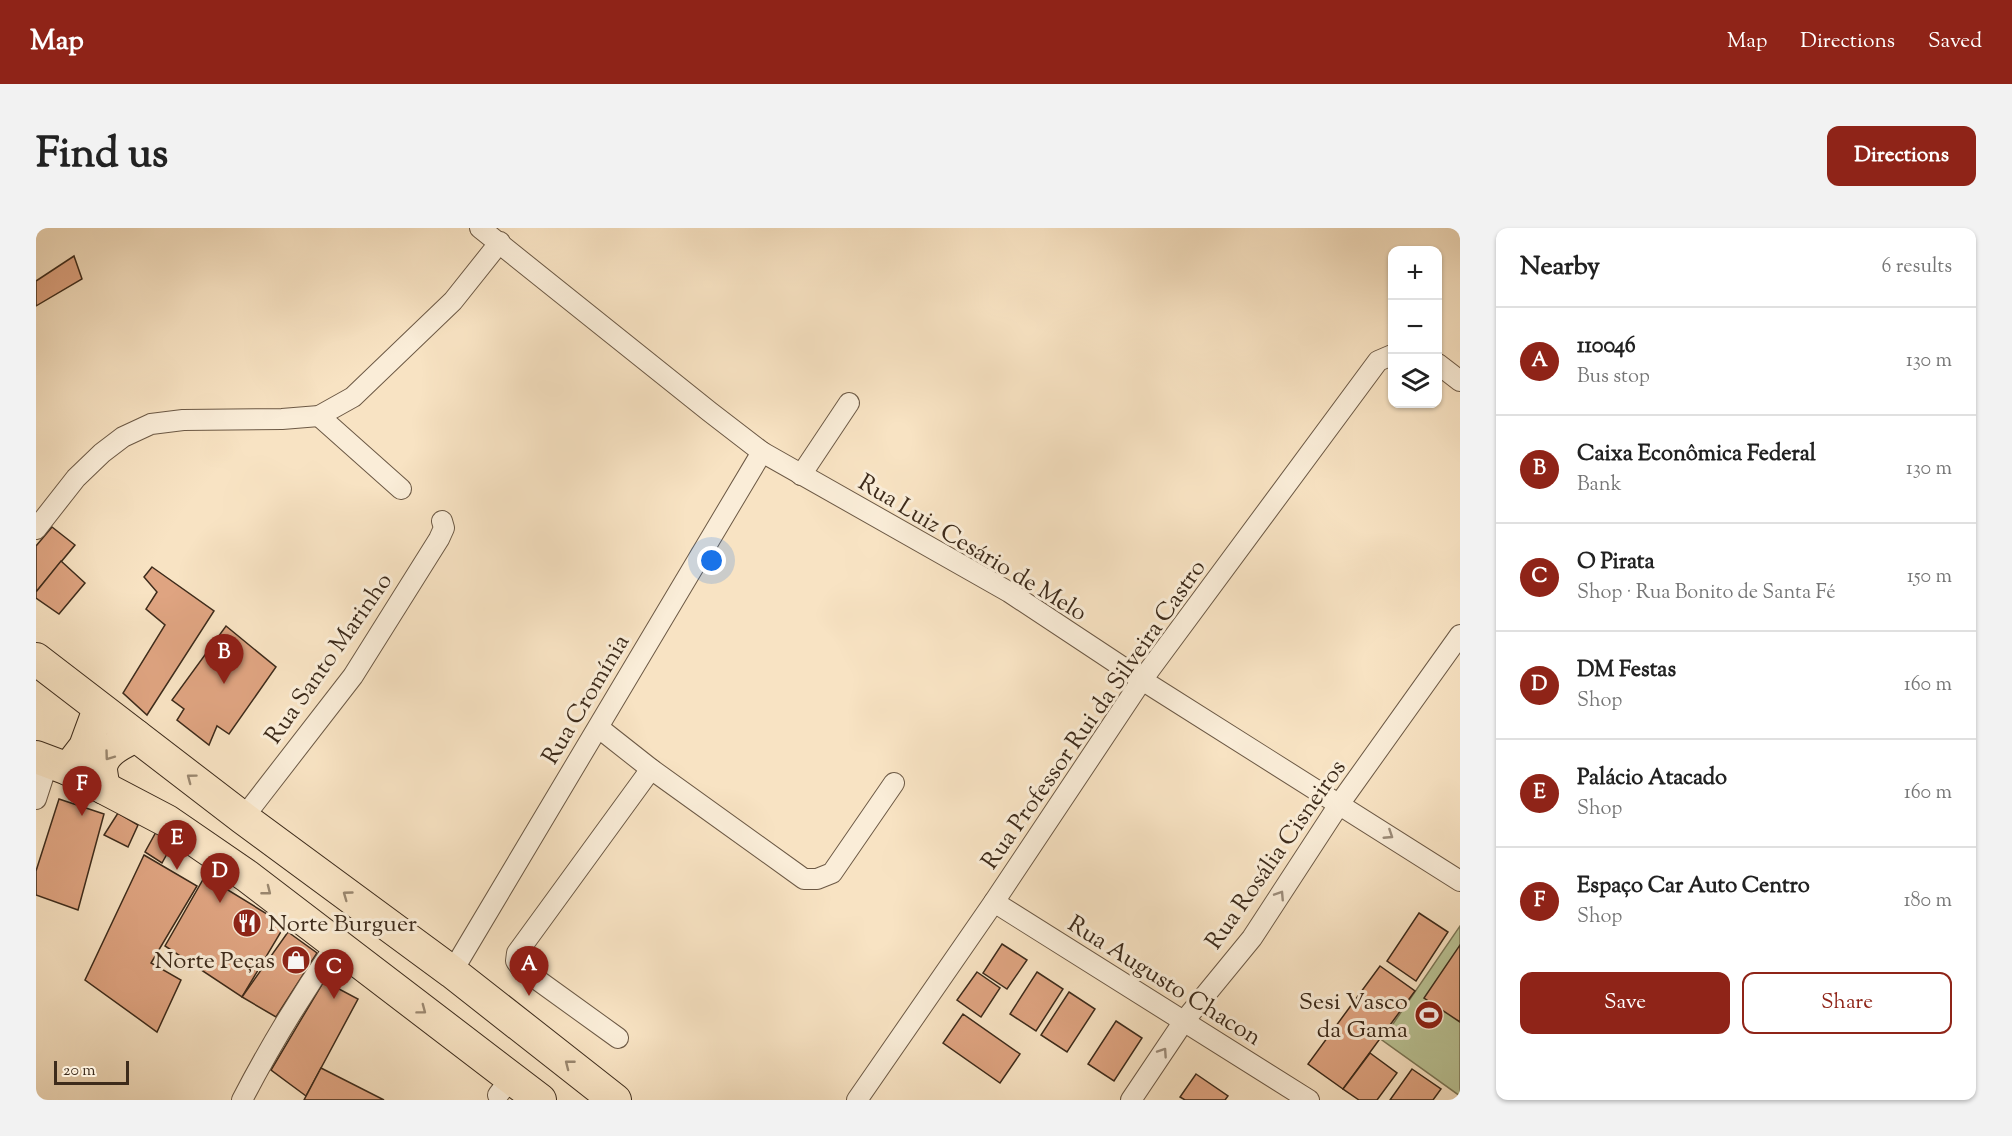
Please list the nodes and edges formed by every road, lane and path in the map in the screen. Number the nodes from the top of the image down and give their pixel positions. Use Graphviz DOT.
graph roads {
  1 [pos="480,228"];
  2 [pos="500,242"];
  3 [pos="1385,358"];
  4 [pos="1442,368"];
  5 [pos="1460,381"];
  6 [pos="849,403"];
  7 [pos="319,416"];
  8 [pos="762,452"];
  9 [pos="801,475"];
  10 [pos="401,489"];
  11 [pos="442,521"];
  12 [pos="36,529"];
  13 [pos="1460,635"];
  14 [pos="36,659"];
  15 [pos="1142,680"];
  16 [pos="99,709"];
  17 [pos="599,728"];
  18 [pos="136,736"];
  19 [pos="51,763"];
  20 [pos="651,769"];
  21 [pos="894,783"];
  22 [pos="104,788"];
  23 [pos="36,799"];
  24 [pos="1340,803"];
  25 [pos="243,818"];
  26 [pos="1460,881"];
  27 [pos="994,902"];
  28 [pos="336,945"];
  29 [pos="452,972"];
  30 [pos="1184,1021"];
  31 [pos="618,1038"];
  32 [pos="243,1100"];
  33 [pos="540,1100"];
  34 [pos="615,1100"];
  35 [pos="857,1100"];
  36 [pos="1131,1100"];
  37 [pos="1309,1100"];
  1 -- 2 [label="street, Rua Luiz Cesário de Melo"];
  2 -- 7 [label="street"];
  2 -- 8 [label="street, Rua Luiz Cesário de Melo"];
  3 -- 15 [label="street, Rua Professor Rui da Silveira Castro"];
  4 -- 5 [label="street"];
  6 -- 9 [label="street"];
  7 -- 10 [label="street"];
  7 -- 12 [label="street"];
  8 -- 9 [label="street, Rua Luiz Cesário de Melo"];
  8 -- 17 [label="street, Rua Cromínia"];
  9 -- 15 [label="street, Rua Luiz Cesário de Melo"];
  11 -- 25 [label="street, Rua Santo Marinho"];
  13 -- 24 [label="street, Rua Rosália Cisneiros"];
  14 -- 16 [label="main road"];
  15 -- 24 [label="street, Rua Luiz Cesário de Melo"];
  15 -- 27 [label="street, Rua Professor Rui da Silveira Castro"];
  16 -- 18 [label="main road"];
  16 -- 19 [label="main road"];
  17 -- 20 [label="street"];
  17 -- 29 [label="street, Rua Cromínia"];
  18 -- 22 [label="main road, one-way"];
  25 -- 18 [label="main road, one-way"];
  19 -- 22 [label="main road"];
  19 -- 23 [label="street"];
  20 -- 21 [label="street"];
  20 -- 31 [label="street"];
  22 -- 28 [label="main road, one-way"];
  24 -- 26 [label="street, Rua Luiz Cesário de Melo, one-way"];
  30 -- 24 [label="street, Rua Rosália Cisneiros, one-way"];
  29 -- 25 [label="main road, one-way"];
  27 -- 30 [label="street, Rua Augusto Chacon"];
  27 -- 35 [label="street, Rua Professor Rui da Silveira Castro"];
  28 -- 32 [label="street"];
  28 -- 33 [label="main road, one-way"];
  34 -- 29 [label="main road, one-way"];
  36 -- 30 [label="street, Rua Rosália Cisneiros, one-way"];
  30 -- 37 [label="street, Rua Augusto Chacon"];
}
